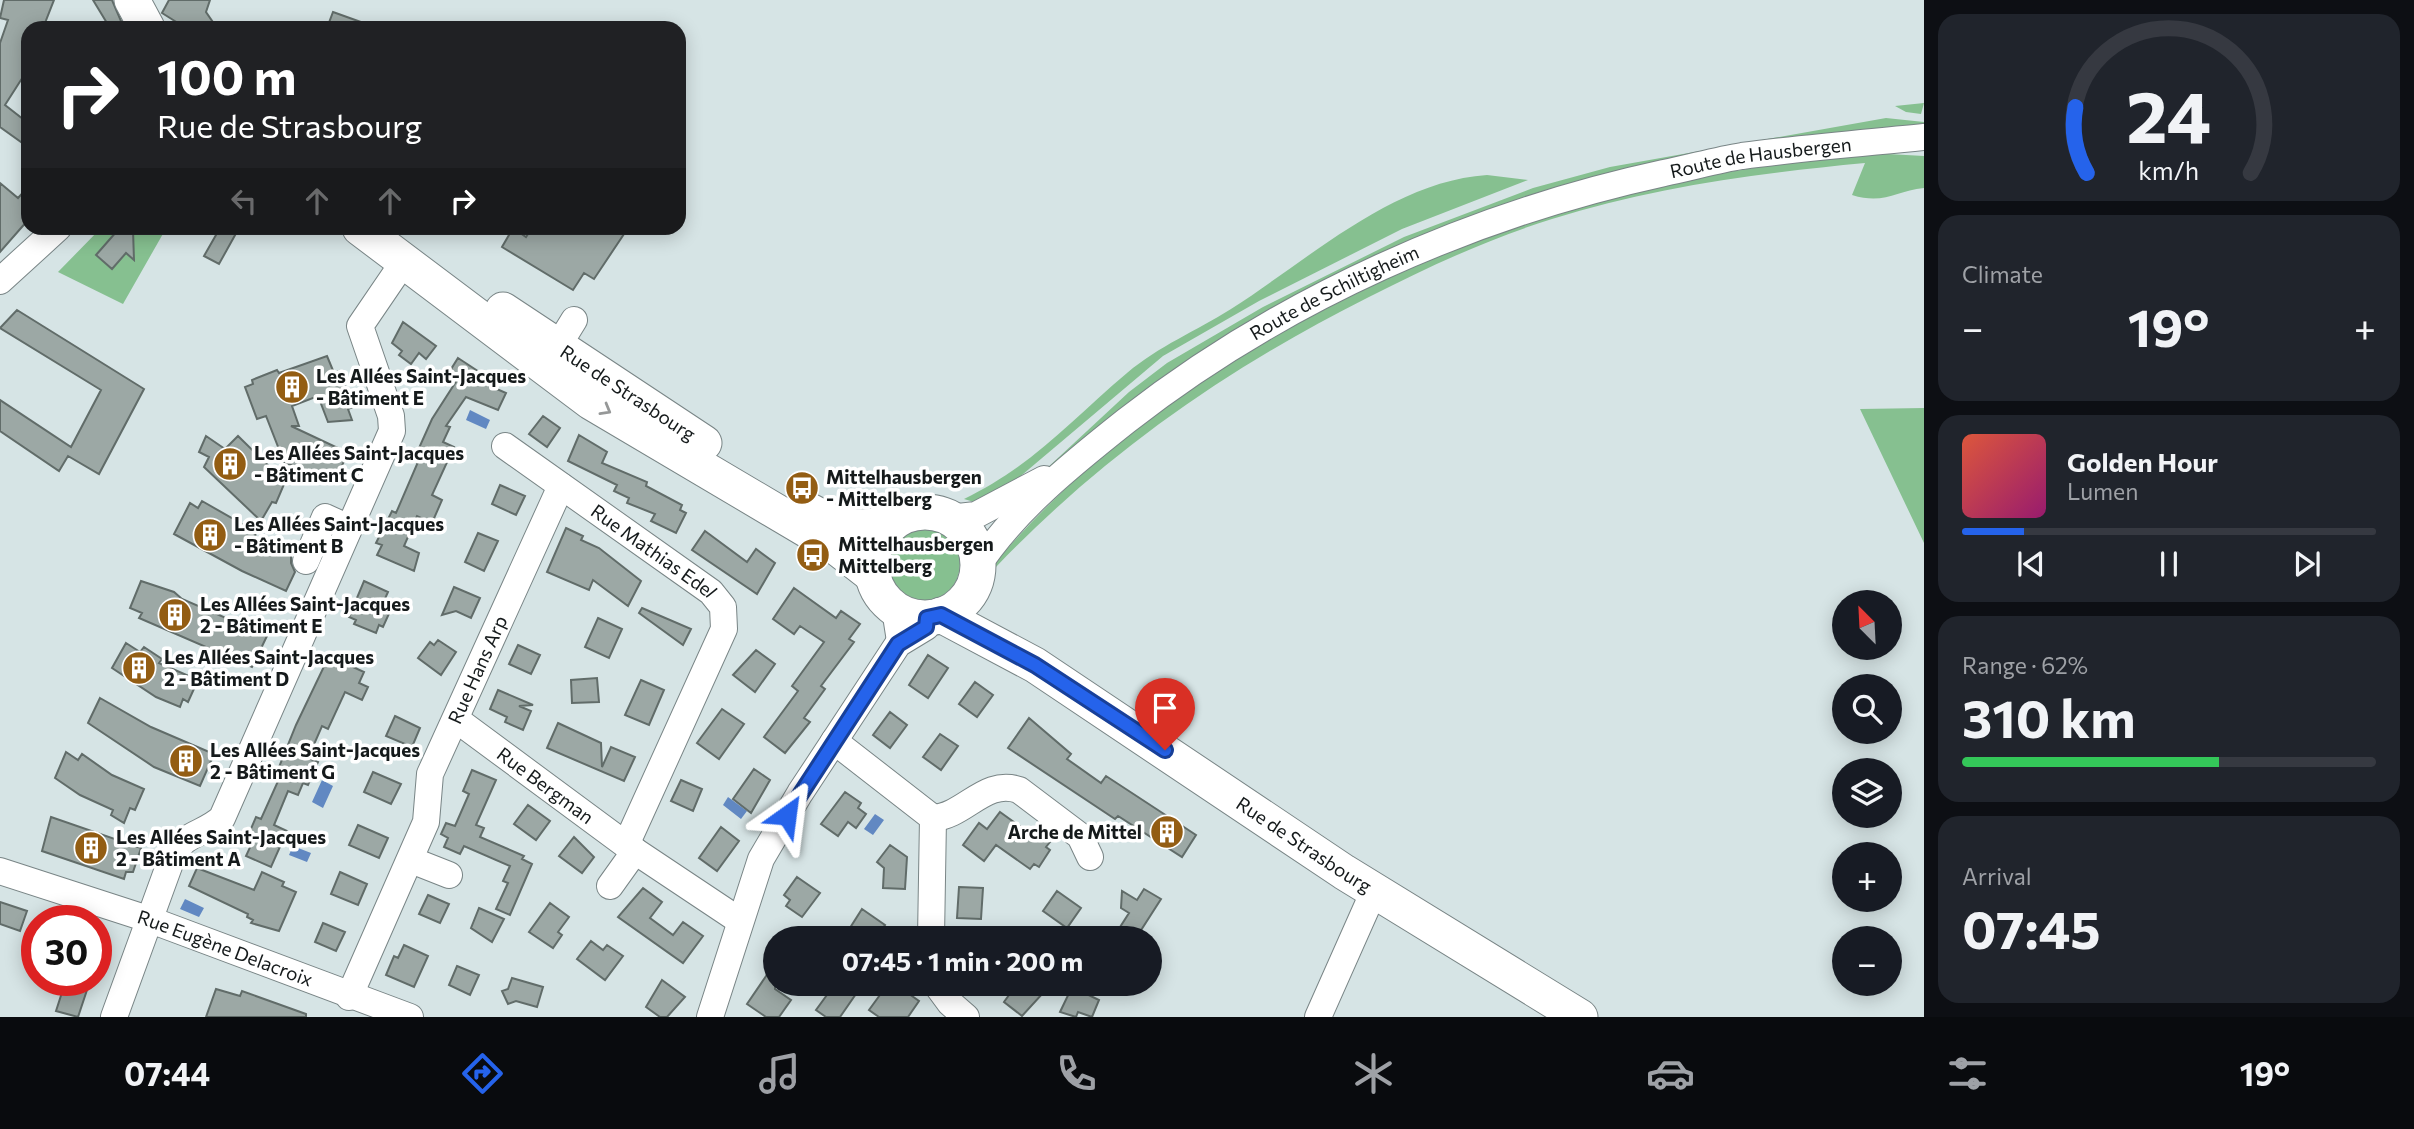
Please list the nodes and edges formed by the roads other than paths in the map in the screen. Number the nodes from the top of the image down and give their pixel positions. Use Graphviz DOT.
graph roads {
  1 [pos="132,0"];
  2 [pos="143,21"];
  3 [pos="1924,137"];
  4 [pos="1599,187"];
  5 [pos="50,235"];
  6 [pos="370,235"];
  7 [pos="382,235"];
  8 [pos="405,260"];
  9 [pos="0,281"];
  10 [pos="494,316"];
  11 [pos="554,341"];
  12 [pos="1095,445"];
  13 [pos="505,446"];
  14 [pos="561,486"];
  15 [pos="949,518"];
  16 [pos="893,523"];
  17 [pos="349,528"];
  18 [pos="306,561"];
  19 [pos="975,577"];
  20 [pos="902,608"];
  21 [pos="1035,665"];
  22 [pos="457,720"];
  23 [pos="834,741"];
  24 [pos="933,818"];
  25 [pos="630,848"];
  26 [pos="1090,857"];
  27 [pos="411,860"];
  28 [pos="0,871"];
  29 [pos="449,875"];
  30 [pos="610,886"];
  31 [pos="1374,891"];
  32 [pos="148,919"];
  33 [pos="740,921"];
  34 [pos="931,926"];
  35 [pos="945,996"];
  36 [pos="349,997"];
  37 [pos="1563,1012"];
  38 [pos="393,1014"];
  39 [pos="114,1017"];
  40 [pos="710,1017"];
  41 [pos="966,1017"];
  42 [pos="1318,1017"];
  1 -- 2 [label="main road"];
  3 -- 4 [label="street, Route de Hausbergen"];
  4 -- 12 [label="street, Route de Schiltigheim"];
  5 -- 9 [label="street"];
  6 -- 8 [label="main road, Rue de Strasbourg"];
  7 -- 10 [label="main road, Rue de Strasbourg"];
  8 -- 10 [label="main road, Rue de Strasbourg"];
  8 -- 17 [label="street"];
  10 -- 11 [label="main road, Rue de Strasbourg"];
  11 -- 16 [label="main road, Rue de Strasbourg"];
  11 -- 20 [label="main road, Rue de Strasbourg, one-way"];
  12 -- 15 [label="street, Route de Schiltigheim"];
  12 -- 19 [label="street, Route de Schiltigheim"];
  13 -- 14 [label="street, Rue Mathias Edel"];
  14 -- 22 [label="street, Rue Hans Arp"];
  14 -- 25 [label="street, Rue Mathias Edel"];
  15 -- 16 [label="main road"];
  15 -- 19 [label="main road"];
  16 -- 20 [label="main road"];
  17 -- 18 [label="street"];
  17 -- 32 [label="street"];
  19 -- 20 [label="main road"];
  19 -- 21 [label="main road, Rue de Strasbourg"];
  20 -- 21 [label="main road, Rue de Strasbourg"];
  20 -- 23 [label="street"];
  21 -- 31 [label="main road, Rue de Strasbourg"];
  22 -- 25 [label="street, Rue Bergman"];
  22 -- 27 [label="street, Rue Hans Arp"];
  23 -- 24 [label="street"];
  23 -- 33 [label="street"];
  24 -- 26 [label="street"];
  24 -- 34 [label="street"];
  25 -- 30 [label="street"];
  25 -- 33 [label="street, Rue Bergman"];
  27 -- 29 [label="street"];
  27 -- 36 [label="street, Rue Hans Arp"];
  28 -- 32 [label="street, Rue Eugène Delacroix"];
  31 -- 37 [label="main road, Rue de Strasbourg"];
  31 -- 42 [label="street"];
  32 -- 36 [label="street, Rue Eugène Delacroix"];
  32 -- 39 [label="street"];
  33 -- 40 [label="street"];
  35 -- 41 [label="street"];
  36 -- 38 [label="street, Rue Eugène Delacroix"];
}
